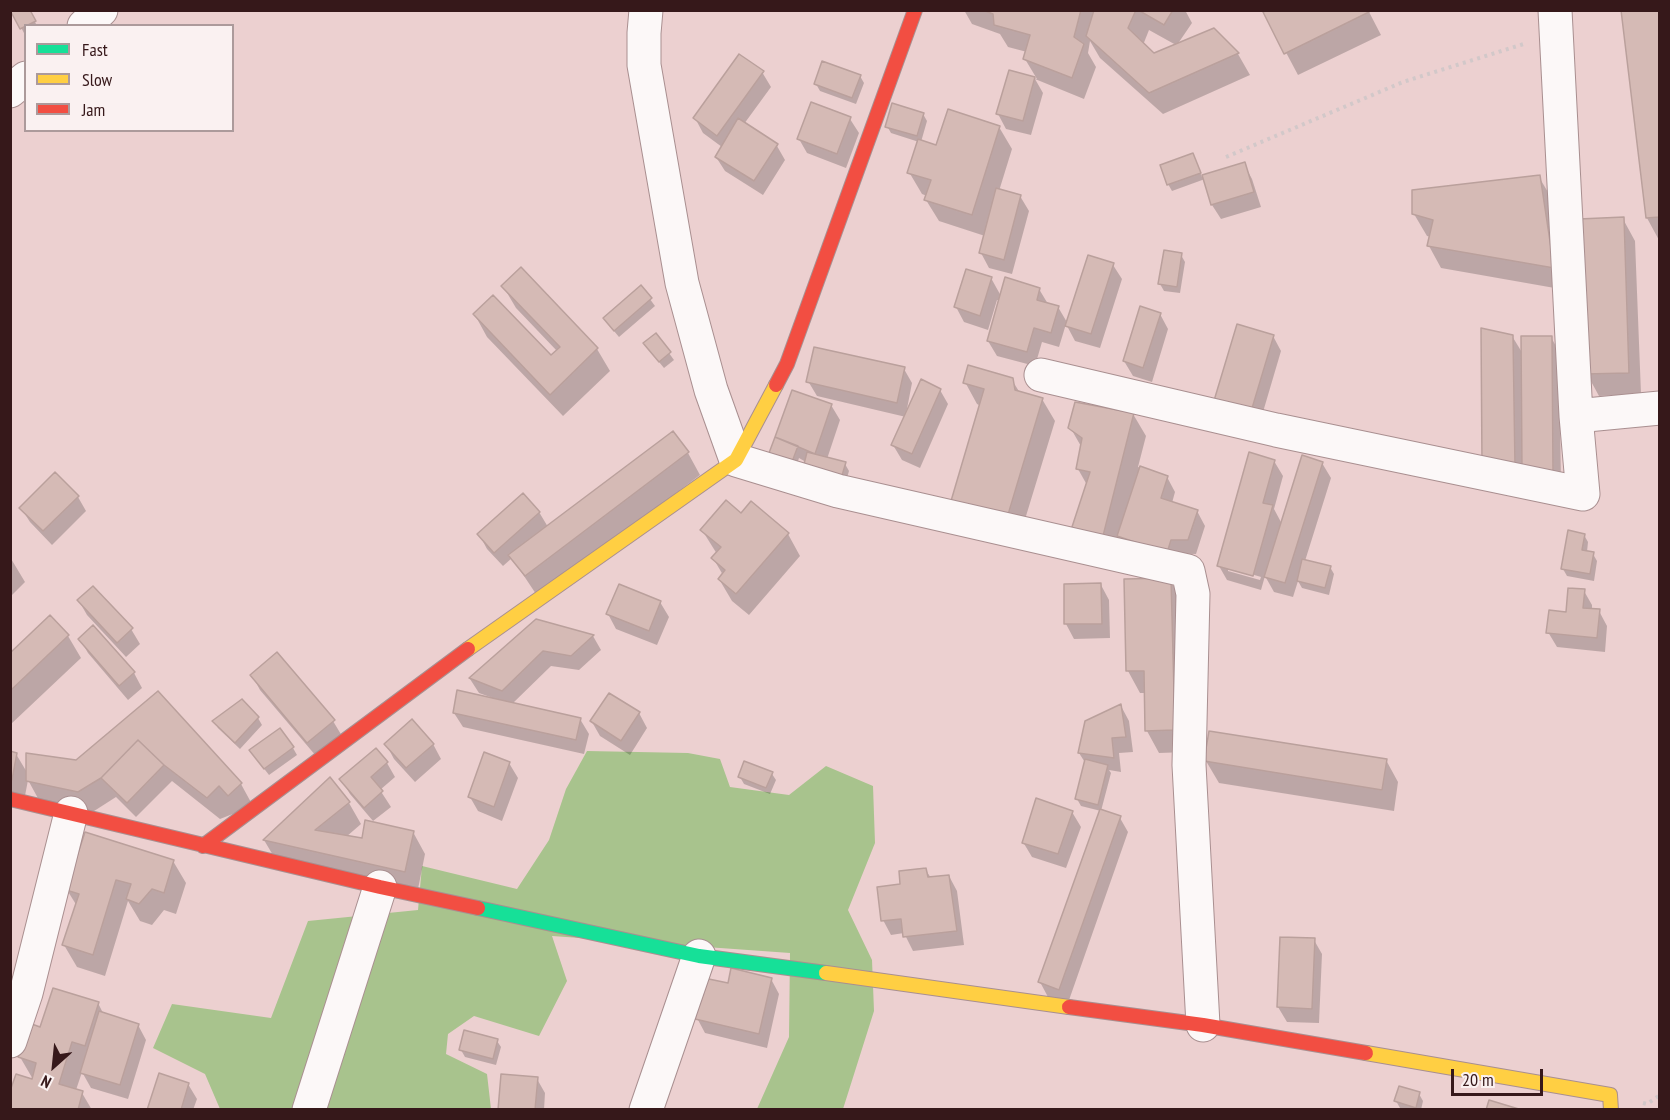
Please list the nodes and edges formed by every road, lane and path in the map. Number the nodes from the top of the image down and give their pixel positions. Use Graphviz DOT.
graph roads {
  1 [pos="101,10"];
  2 [pos="646,10"];
  3 [pos="915,10"];
  4 [pos="1555,22"];
  5 [pos="86,24"];
  6 [pos="24,80"];
  7 [pos="10,91"];
  8 [pos="1226,157"];
  9 [pos="1041,375"];
  10 [pos="1659,408"];
  11 [pos="1576,416"];
  12 [pos="736,460"];
  13 [pos="10,799"];
  14 [pos="71,813"];
  15 [pos="203,846"];
  16 [pos="380,887"];
  17 [pos="699,956"];
  18 [pos="1203,1025"];
  19 [pos="10,1041"];
  20 [pos="309,1110"];
  21 [pos="646,1110"];
  22 [pos="1611,1110"];
  1 -- 5 [label="street"];
  2 -- 12 [label="street"];
  3 -- 12 [label="street"];
  4 -- 8 [label="path"];
  4 -- 11 [label="street"];
  6 -- 7 [label="street"];
  9 -- 11 [label="street"];
  10 -- 11 [label="street"];
  12 -- 15 [label="street"];
  12 -- 18 [label="street"];
  13 -- 14 [label="street"];
  14 -- 15 [label="street"];
  14 -- 19 [label="street"];
  15 -- 16 [label="street"];
  16 -- 17 [label="street"];
  16 -- 20 [label="street"];
  17 -- 18 [label="street"];
  17 -- 21 [label="street"];
  18 -- 22 [label="street"];
}
